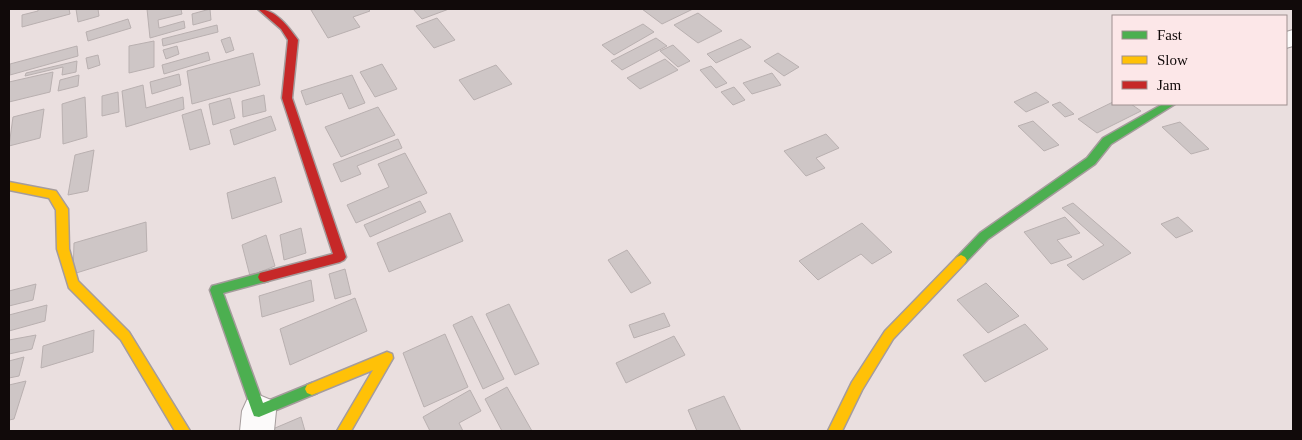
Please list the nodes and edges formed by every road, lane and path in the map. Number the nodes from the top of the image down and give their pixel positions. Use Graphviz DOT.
graph roads {
  1 [pos="262,9"];
  2 [pos="1168,105"];
  3 [pos="9,186"];
  4 [pos="258,421"];
  5 [pos="183,431"];
  6 [pos="344,431"];
  7 [pos="835,431"];
  1 -- 4 [label="street"];
  2 -- 7 [label="street"];
  3 -- 5 [label="street"];
  4 -- 6 [label="street"];
}
